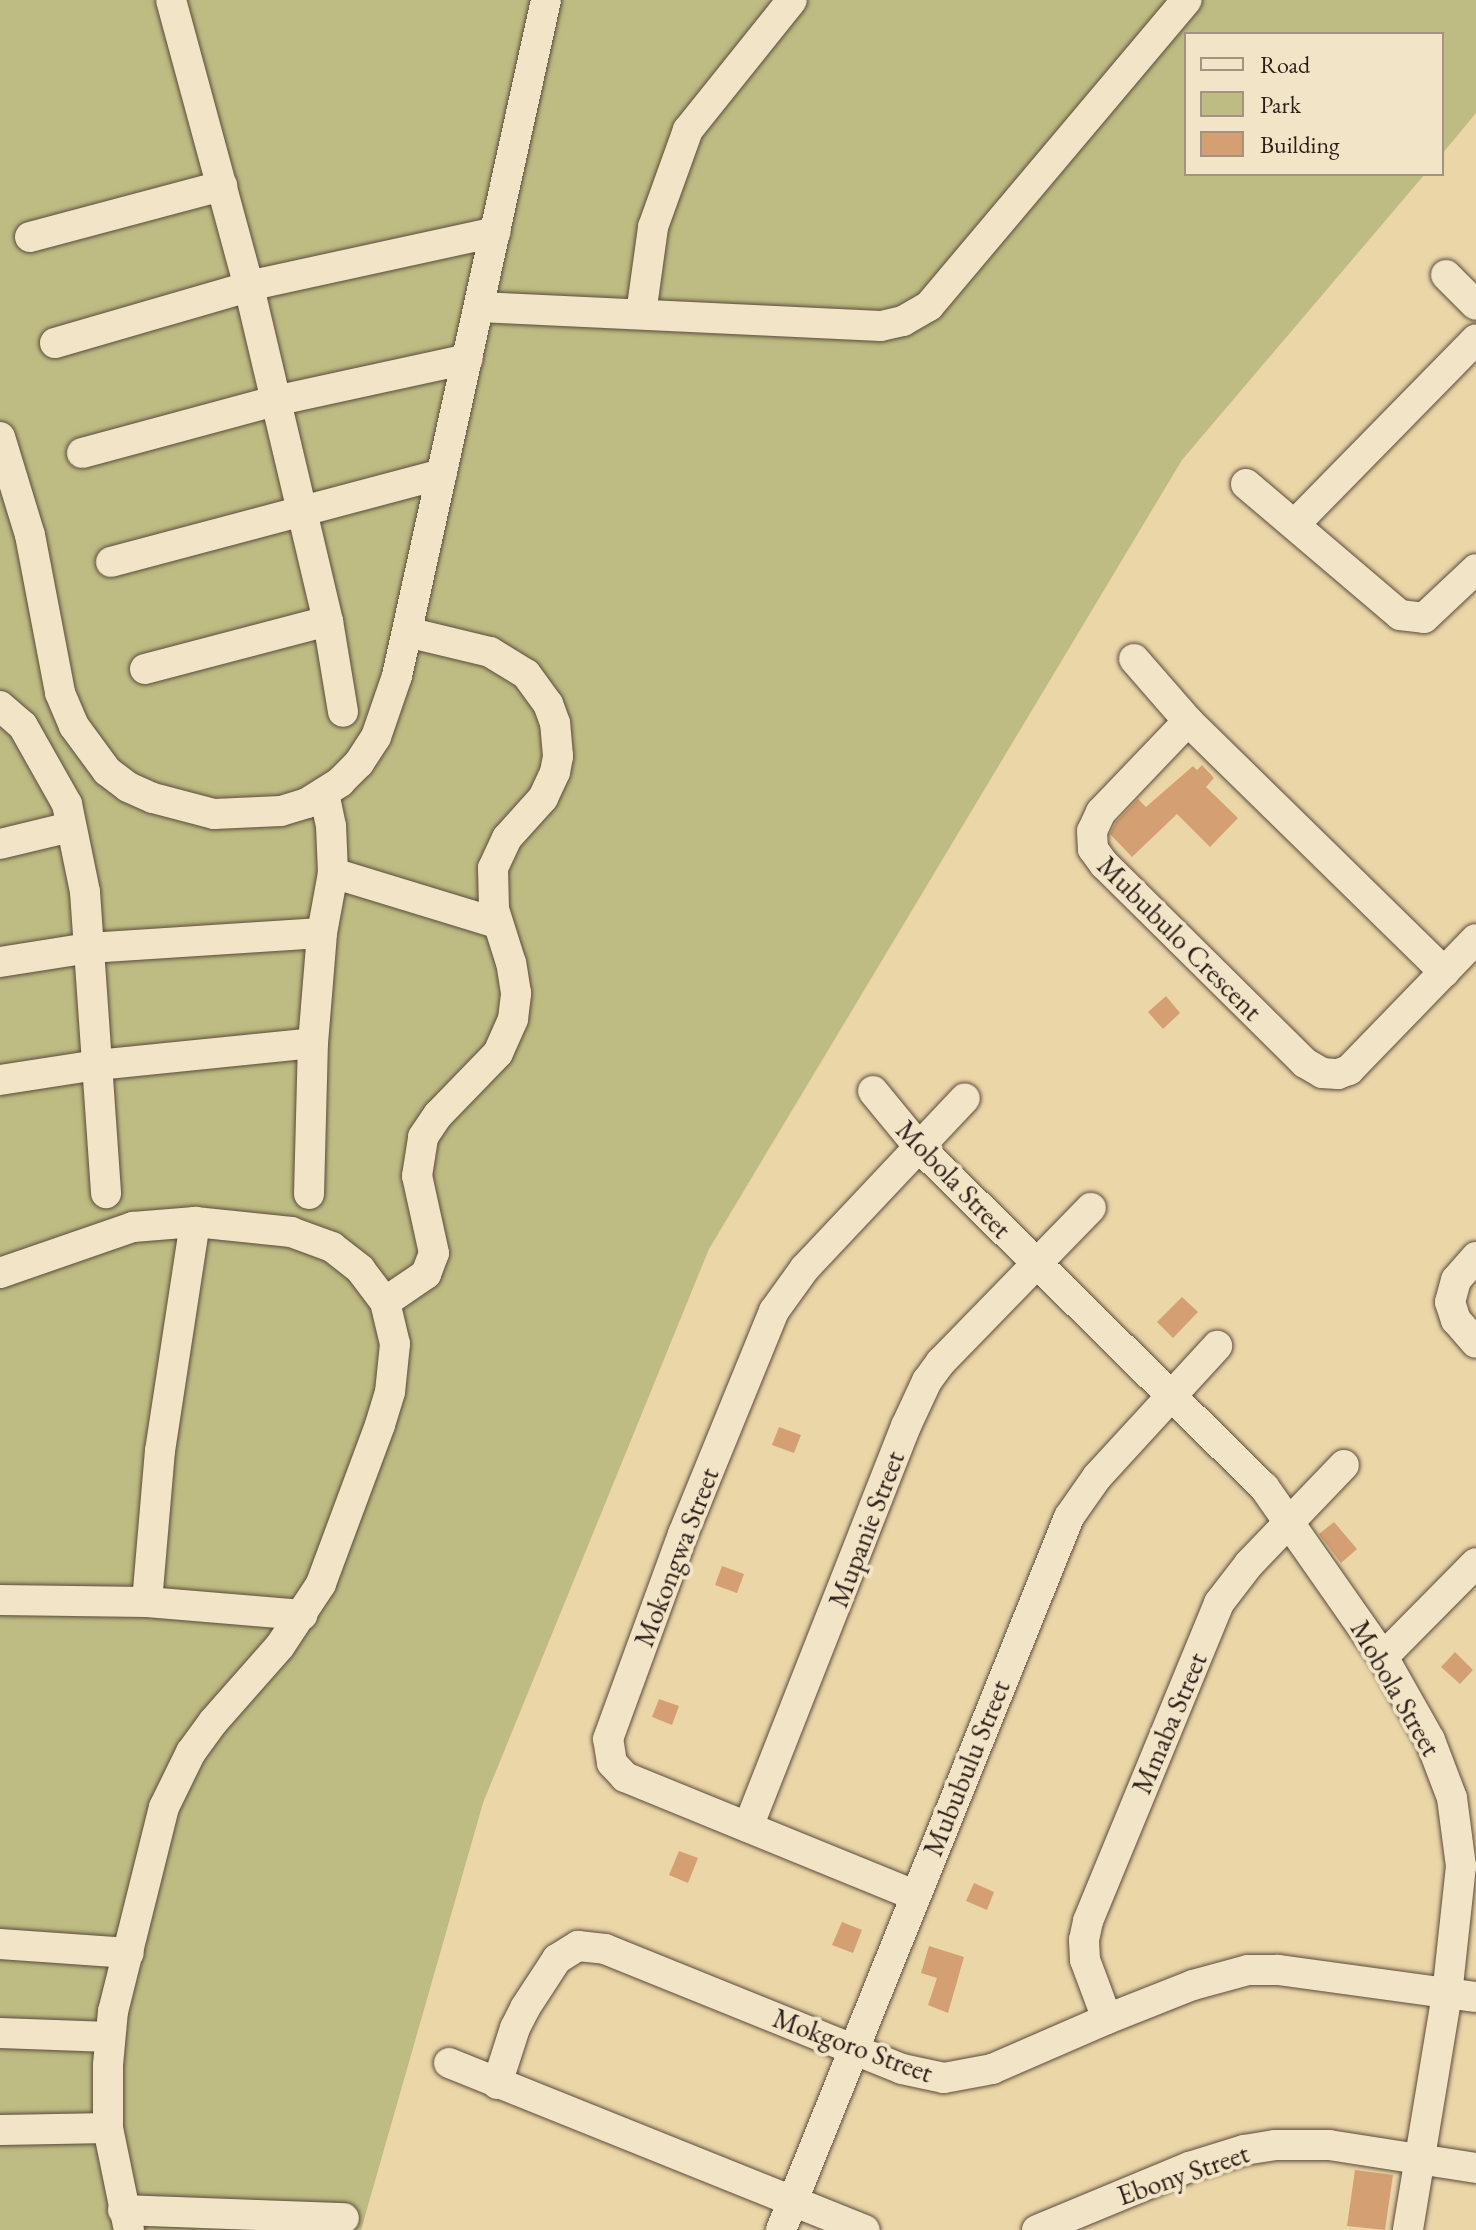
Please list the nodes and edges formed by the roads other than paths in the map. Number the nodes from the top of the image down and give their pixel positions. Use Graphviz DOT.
graph roads {
  1 [pos="171,0"];
  2 [pos="546,0"];
  3 [pos="792,0"];
  4 [pos="1187,0"];
  5 [pos="222,186"];
  6 [pos="495,232"];
  7 [pos="30,237"];
  8 [pos="1446,275"];
  9 [pos="249,287"];
  10 [pos="1476,305"];
  11 [pos="479,307"];
  12 [pos="641,314"];
  13 [pos="1475,340"];
  14 [pos="55,343"];
  15 [pos="467,359"];
  16 [pos="275,401"];
  17 [pos="0,437"];
  18 [pos="82,453"];
  19 [pos="442,474"];
  20 [pos="1246,484"];
  21 [pos="299,510"];
  22 [pos="1296,523"];
  23 [pos="111,562"];
  24 [pos="1476,569"];
  25 [pos="328,621"];
  26 [pos="407,632"];
  27 [pos="1134,659"];
  28 [pos="145,669"];
  29 [pos="0,706"];
  30 [pos="343,712"];
  31 [pos="1188,721"];
  32 [pos="324,793"];
  33 [pos="71,827"];
  34 [pos="0,844"];
  35 [pos="333,873"];
  36 [pos="497,923"];
  37 [pos="322,933"];
  38 [pos="1476,939"];
  39 [pos="88,948"];
  40 [pos="0,962"];
  41 [pos="1444,972"];
  42 [pos="313,1043"];
  43 [pos="97,1065"];
  44 [pos="0,1080"];
  45 [pos="873,1091"];
  46 [pos="965,1098"];
  47 [pos="919,1147"];
  48 [pos="106,1193"];
  49 [pos="309,1194"];
  50 [pos="1091,1208"];
  51 [pos="195,1222"];
  52 [pos="1476,1257"];
  53 [pos="1036,1264"];
  54 [pos="0,1273"];
  55 [pos="385,1302"];
  56 [pos="1476,1343"];
  57 [pos="1217,1346"];
  58 [pos="1174,1396"];
  59 [pos="1344,1465"];
  60 [pos="1291,1522"];
  61 [pos="1476,1563"];
  62 [pos="0,1600"];
  63 [pos="147,1602"];
  64 [pos="302,1615"];
  65 [pos="1383,1657"];
  66 [pos="748,1827"];
  67 [pos="914,1895"];
  68 [pos="0,1944"];
  69 [pos="129,1953"];
  70 [pos="1462,1995"];
  71 [pos="1107,2019"];
  72 [pos="0,2033"];
  73 [pos="110,2037"];
  74 [pos="852,2050"];
  75 [pos="449,2063"];
  76 [pos="497,2084"];
  77 [pos="108,2128"];
  78 [pos="0,2130"];
  79 [pos="1418,2157"];
  80 [pos="1476,2168"];
  81 [pos="792,2201"];
  82 [pos="344,2218"];
  83 [pos="126,2220"];
  84 [pos="781,2230"];
  85 [pos="865,2230"];
  86 [pos="1037,2230"];
  87 [pos="1408,2230"];
  1 -- 5 [label="street"];
  2 -- 6 [label="street"];
  3 -- 12 [label="street"];
  4 -- 12 [label="street"];
  5 -- 7 [label="street"];
  5 -- 9 [label="street"];
  6 -- 9 [label="street"];
  6 -- 11 [label="street"];
  8 -- 10 [label="street"];
  9 -- 14 [label="street"];
  9 -- 16 [label="street"];
  11 -- 12 [label="street"];
  11 -- 15 [label="street"];
  13 -- 22 [label="street"];
  15 -- 16 [label="street"];
  15 -- 19 [label="street"];
  16 -- 18 [label="street"];
  16 -- 21 [label="street"];
  17 -- 32 [label="street"];
  19 -- 21 [label="street"];
  19 -- 26 [label="street"];
  20 -- 22 [label="street"];
  21 -- 23 [label="street"];
  21 -- 25 [label="street"];
  22 -- 24 [label="street"];
  25 -- 28 [label="street"];
  25 -- 30 [label="street"];
  26 -- 32 [label="street"];
  26 -- 36 [label="street"];
  27 -- 31 [label="street"];
  29 -- 33 [label="street"];
  31 -- 41 [label="street"];
  31 -- 41 [label="street, Mububulo Crescent"];
  32 -- 35 [label="street"];
  33 -- 34 [label="street"];
  33 -- 39 [label="street"];
  35 -- 36 [label="street"];
  35 -- 37 [label="street"];
  36 -- 55 [label="street"];
  37 -- 39 [label="street"];
  37 -- 42 [label="street"];
  38 -- 41 [label="street, Mububulo Crescent"];
  39 -- 40 [label="street"];
  39 -- 43 [label="street"];
  42 -- 43 [label="street"];
  42 -- 49 [label="street"];
  43 -- 44 [label="street"];
  43 -- 48 [label="street"];
  45 -- 47 [label="street, Mobola Street"];
  46 -- 47 [label="street, Mokongwa Street"];
  47 -- 53 [label="street, Mobola Street"];
  47 -- 66 [label="street, Mokongwa Street"];
  50 -- 53 [label="street"];
  51 -- 54 [label="street"];
  51 -- 55 [label="street"];
  51 -- 63 [label="street"];
  52 -- 56 [label="street"];
  53 -- 58 [label="street, Mobola Street"];
  53 -- 66 [label="street, Mupanie Street"];
  55 -- 64 [label="street"];
  57 -- 58 [label="street, Mububulu Street"];
  58 -- 60 [label="street, Mobola Street"];
  58 -- 67 [label="street, Mububulu Street"];
  59 -- 60 [label="street, Mmaba Street"];
  60 -- 65 [label="street, Mobola Street"];
  60 -- 71 [label="street, Mmaba Street"];
  61 -- 65 [label="street"];
  62 -- 63 [label="street"];
  63 -- 64 [label="street"];
  64 -- 69 [label="street"];
  65 -- 70 [label="street, Mobola Street"];
  66 -- 67 [label="street, Mokongwa Street"];
  67 -- 74 [label="street, Mububulu Street"];
  68 -- 69 [label="street"];
  69 -- 73 [label="street"];
  70 -- 71 [label="street, Mokgoro Street"];
  70 -- 79 [label="street, Mobola Street"];
  71 -- 74 [label="street, Mokgoro Street"];
  72 -- 73 [label="street"];
  73 -- 77 [label="street"];
  74 -- 76 [label="street, Mokgoro Street"];
  74 -- 81 [label="street, Mububulu Street"];
  75 -- 76 [label="street"];
  76 -- 81 [label="street"];
  77 -- 78 [label="street"];
  77 -- 83 [label="street"];
  79 -- 80 [label="street, Ebony Street"];
  79 -- 86 [label="street, Ebony Street"];
  79 -- 87 [label="street, Mobola Street"];
  81 -- 84 [label="street, Mububulu Street"];
  81 -- 85 [label="street"];
  82 -- 83 [label="street"];
}
